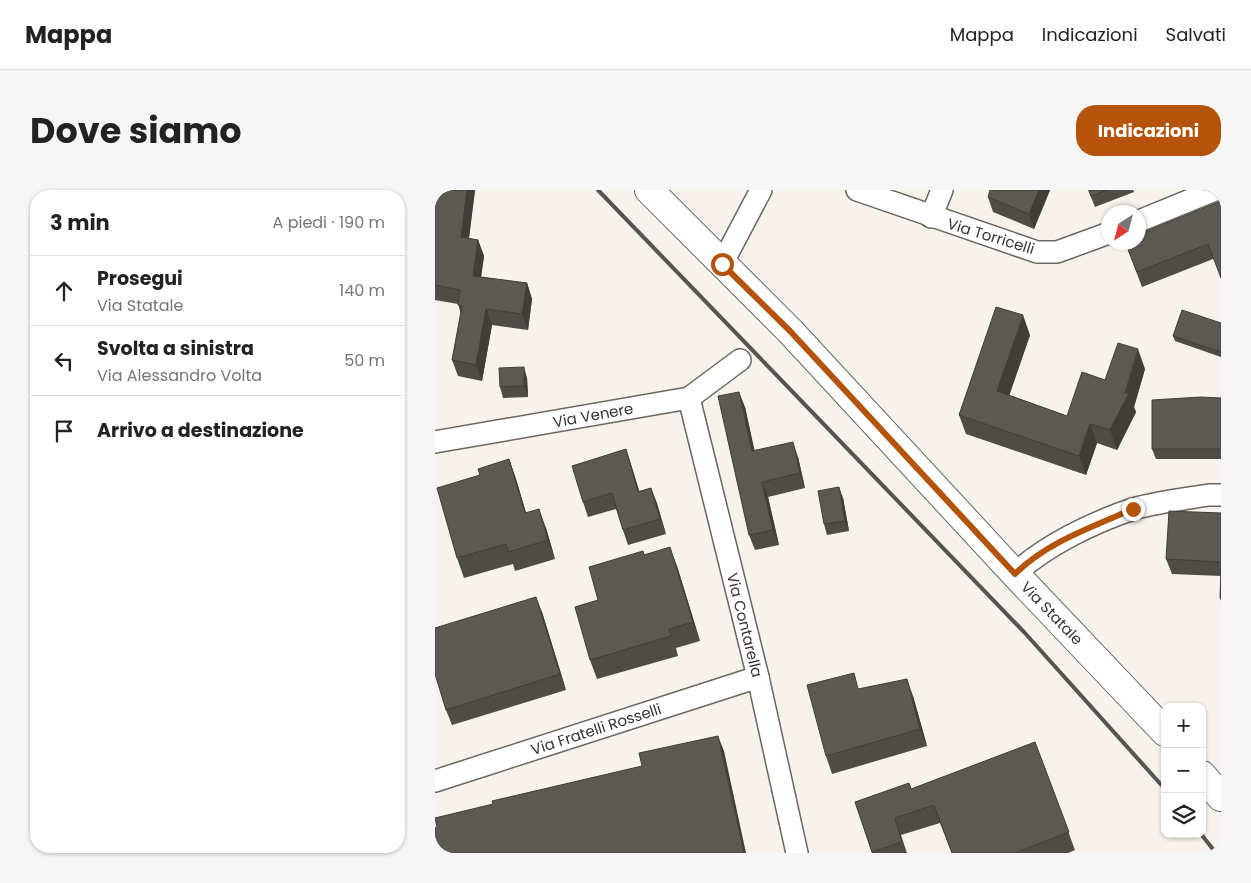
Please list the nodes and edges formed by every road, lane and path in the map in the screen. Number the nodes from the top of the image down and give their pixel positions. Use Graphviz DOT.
graph roads {
  1 [pos="649,190"];
  2 [pos="761,190"];
  3 [pos="857,190"];
  4 [pos="942,190"];
  5 [pos="1215,190"];
  6 [pos="931,217"];
  7 [pos="1146,218"];
  8 [pos="1101,235"];
  9 [pos="722,264"];
  10 [pos="740,360"];
  11 [pos="689,398"];
  12 [pos="435,442"];
  13 [pos="1221,495"];
  14 [pos="1015,574"];
  15 [pos="758,677"];
  16 [pos="1161,728"];
  17 [pos="1206,780"];
  18 [pos="435,781"];
  19 [pos="1221,797"];
  20 [pos="797,853"];
  1 -- 9 [label="main road, Via Statale"];
  2 -- 9 [label="street"];
  3 -- 6 [label="street, Via Torricelli"];
  4 -- 6 [label="street, Via Torricelli"];
  5 -- 7 [label="street"];
  6 -- 8 [label="street, Via Torricelli"];
  9 -- 14 [label="main road, Via Statale"];
  10 -- 11 [label="street, Via Venere"];
  11 -- 12 [label="street, Via Venere"];
  11 -- 15 [label="street, Via Contarella"];
  13 -- 14 [label="street"];
  14 -- 16 [label="main road, Via Statale"];
  15 -- 18 [label="street, Via Fratelli Rosselli"];
  15 -- 20 [label="street, Via Contarella"];
  17 -- 19 [label="main road"];
}
